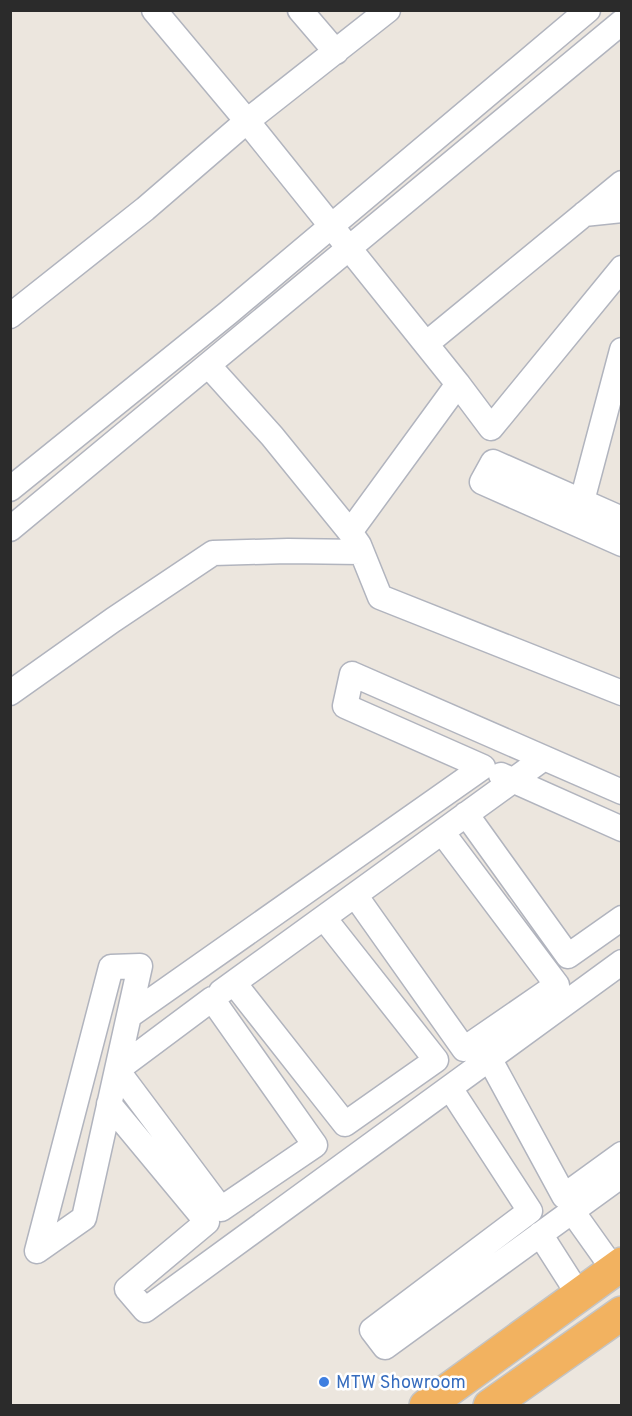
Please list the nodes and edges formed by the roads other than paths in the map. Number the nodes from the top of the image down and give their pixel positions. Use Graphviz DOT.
graph roads {
  1 [pos="154,10"];
  2 [pos="300,10"];
  3 [pos="388,10"];
  4 [pos="588,10"];
  5 [pos="621,22"];
  6 [pos="336,52"];
  7 [pos="247,121"];
  8 [pos="621,183"];
  9 [pos="621,210"];
  10 [pos="584,214"];
  11 [pos="331,227"];
  12 [pos="349,249"];
  13 [pos="621,268"];
  14 [pos="10,316"];
  15 [pos="426,344"];
  16 [pos="621,350"];
  17 [pos="208,365"];
  18 [pos="458,384"];
  19 [pos="10,489"];
  20 [pos="582,501"];
  21 [pos="621,519"];
  22 [pos="575,524"];
  23 [pos="10,530"];
  24 [pos="356,542"];
  25 [pos="621,544"];
  26 [pos="10,693"];
  27 [pos="621,693"];
  28 [pos="544,758"];
  29 [pos="483,767"];
  30 [pos="513,781"];
  31 [pos="621,792"];
  32 [pos="466,814"];
  33 [pos="621,829"];
  34 [pos="442,832"];
  35 [pos="355,895"];
  36 [pos="324,918"];
  37 [pos="621,918"];
  38 [pos="621,962"];
  39 [pos="234,983"];
  40 [pos="212,999"];
  41 [pos="129,1016"];
  42 [pos="489,1058"];
  43 [pos="117,1070"];
  44 [pos="450,1088"];
  45 [pos="109,1104"];
  46 [pos="621,1154"];
  47 [pos="621,1175"];
  48 [pos="572,1211"];
  49 [pos="540,1234"];
  50 [pos="618,1267"];
  51 [pos="579,1295"];
  52 [pos="621,1313"];
  53 [pos="426,1406"];
  54 [pos="490,1406"];
  1 -- 7 [label="street"];
  2 -- 6 [label="street"];
  3 -- 6 [label="street"];
  4 -- 11 [label="street"];
  5 -- 12 [label="street"];
  6 -- 7 [label="street"];
  7 -- 11 [label="street"];
  7 -- 14 [label="street"];
  8 -- 10 [label="street"];
  9 -- 10 [label="street"];
  10 -- 15 [label="street"];
  11 -- 12 [label="street"];
  11 -- 19 [label="street"];
  12 -- 15 [label="street"];
  12 -- 17 [label="street"];
  13 -- 18 [label="street"];
  15 -- 18 [label="street"];
  16 -- 20 [label="street"];
  17 -- 23 [label="street"];
  17 -- 24 [label="street"];
  18 -- 24 [label="street"];
  20 -- 21 [label="street"];
  20 -- 22 [label="street"];
  20 -- 22 [label="street"];
  22 -- 25 [label="street"];
  24 -- 26 [label="street"];
  24 -- 27 [label="street"];
  28 -- 29 [label="street"];
  28 -- 30 [label="street"];
  28 -- 31 [label="street"];
  29 -- 30 [label="street"];
  29 -- 41 [label="street"];
  30 -- 32 [label="street"];
  30 -- 33 [label="street"];
  32 -- 34 [label="street"];
  32 -- 37 [label="street"];
  34 -- 35 [label="street"];
  34 -- 35 [label="street"];
  35 -- 36 [label="street"];
  36 -- 39 [label="street"];
  36 -- 39 [label="street"];
  38 -- 42 [label="street"];
  39 -- 40 [label="street"];
  40 -- 43 [label="street"];
  40 -- 43 [label="street"];
  41 -- 43 [label="street"];
  41 -- 45 [label="street"];
  42 -- 44 [label="street"];
  42 -- 46 [label="street"];
  43 -- 45 [label="street"];
  44 -- 45 [label="street"];
  44 -- 49 [label="street"];
  47 -- 48 [label="street"];
  48 -- 49 [label="street"];
  48 -- 50 [label="street"];
  49 -- 51 [label="street"];
  50 -- 51 [label="highway"];
  51 -- 53 [label="highway"];
  52 -- 54 [label="highway"];
}
